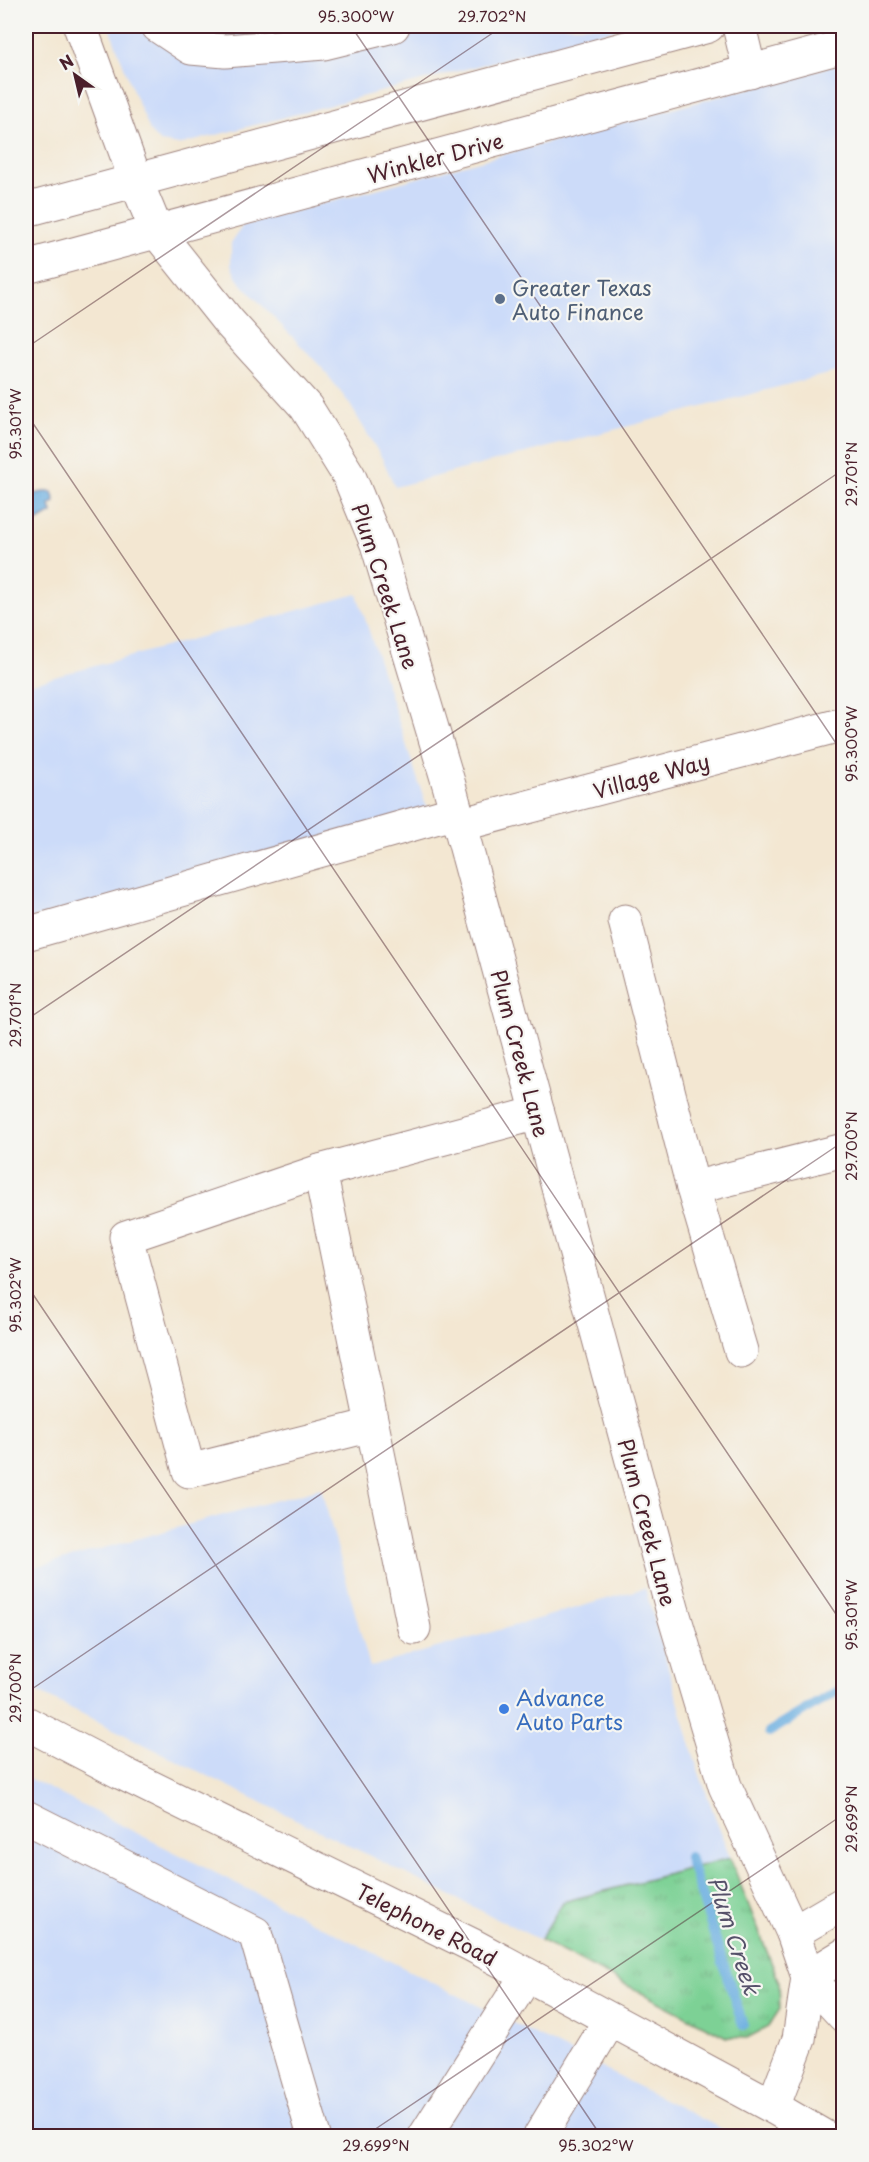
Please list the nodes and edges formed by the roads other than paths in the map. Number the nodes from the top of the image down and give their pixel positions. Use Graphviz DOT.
graph roads {
  1 [pos="80,26"];
  2 [pos="158,26"];
  3 [pos="393,26"];
  4 [pos="708,26"];
  5 [pos="740,26"];
  6 [pos="843,46"];
  7 [pos="750,72"];
  8 [pos="136,181"];
  9 [pos="26,210"];
  10 [pos="157,232"];
  11 [pos="26,267"];
  12 [pos="843,724"];
  13 [pos="458,818"];
  14 [pos="626,921"];
  15 [pos="26,934"];
  16 [pos="538,1113"];
  17 [pos="843,1150"];
  18 [pos="320,1171"];
  19 [pos="693,1188"];
  20 [pos="741,1351"];
  21 [pos="372,1425"];
  22 [pos="414,1628"];
  23 [pos="26,1723"];
  24 [pos="26,1817"];
  25 [pos="843,1903"];
  26 [pos="793,1933"];
  27 [pos="843,1955"];
  28 [pos="527,1975"];
  29 [pos="808,1977"];
  30 [pos="843,2016"];
  31 [pos="610,2020"];
  32 [pos="773,2107"];
  33 [pos="314,2136"];
  34 [pos="425,2136"];
  35 [pos="540,2136"];
  36 [pos="823,2136"];
  1 -- 8 [label="street, Plum Creek Lane"];
  2 -- 3 [label="street"];
  4 -- 8 [label="street"];
  5 -- 7 [label="street"];
  6 -- 7 [label="street, Winkler Drive"];
  7 -- 10 [label="street, Winkler Drive"];
  8 -- 9 [label="street"];
  8 -- 10 [label="street, Plum Creek Lane"];
  10 -- 11 [label="street, Winkler Drive"];
  10 -- 13 [label="street, Plum Creek Lane"];
  12 -- 13 [label="street, Village Way"];
  13 -- 15 [label="street, Village Way"];
  13 -- 16 [label="street, Plum Creek Lane"];
  14 -- 19 [label="street"];
  16 -- 18 [label="street"];
  16 -- 26 [label="street, Plum Creek Lane"];
  17 -- 19 [label="street"];
  18 -- 21 [label="street"];
  18 -- 21 [label="street"];
  19 -- 20 [label="street"];
  21 -- 22 [label="street"];
  23 -- 28 [label="street, Telephone Road"];
  24 -- 33 [label="street"];
  25 -- 26 [label="street"];
  26 -- 29 [label="street, Plum Creek Lane"];
  27 -- 29 [label="street"];
  28 -- 31 [label="street, Telephone Road"];
  28 -- 34 [label="street"];
  29 -- 30 [label="street, Plum Creek Lane"];
  29 -- 32 [label="street, Plum Creek Lane"];
  31 -- 32 [label="street, Telephone Road"];
  31 -- 35 [label="street"];
  32 -- 36 [label="street, Telephone Road"];
}
